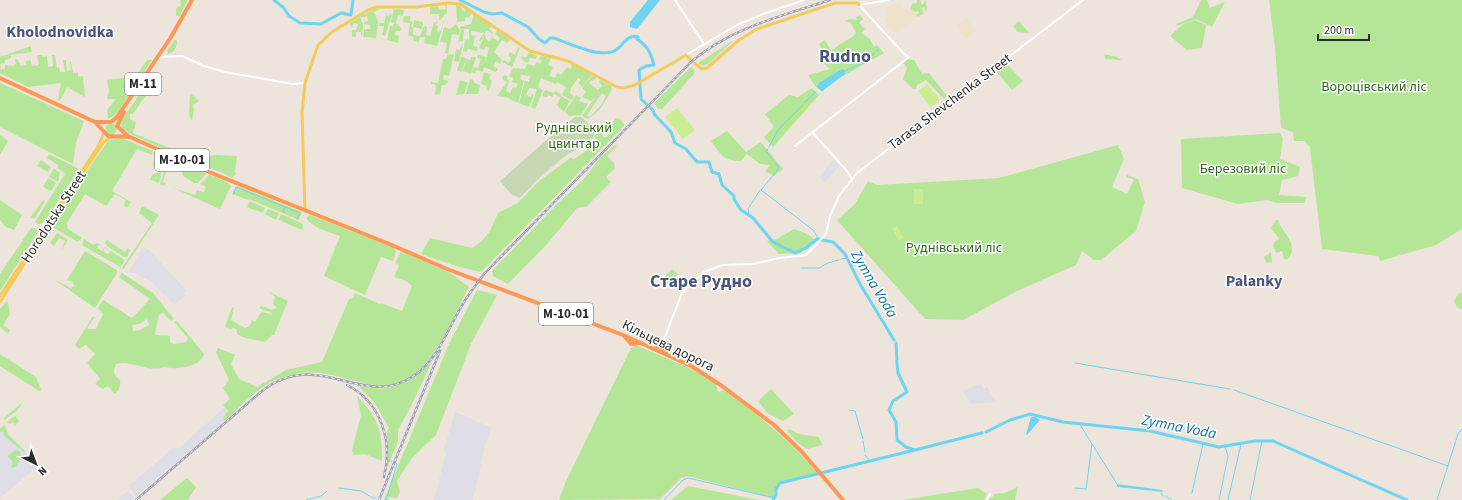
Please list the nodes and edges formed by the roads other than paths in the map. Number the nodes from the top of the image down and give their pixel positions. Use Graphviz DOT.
graph roads {
  1 [pos="193,0"];
  2 [pos="675,0"];
  3 [pos="804,0"];
  4 [pos="888,0"];
  5 [pos="1083,0"];
  6 [pos="455,1"];
  7 [pos="860,5"];
  8 [pos="704,44"];
  9 [pos="686,55"];
  10 [pos="160,58"];
  11 [pos="0,78"];
  12 [pos="305,83"];
  13 [pos="95,122"];
  14 [pos="109,122"];
  15 [pos="118,127"];
  16 [pos="104,131"];
  17 [pos="812,132"];
  18 [pos="113,136"];
  19 [pos="130,137"];
  20 [pos="795,146"];
  21 [pos="852,179"];
  22 [pos="305,210"];
  23 [pos="0,296"];
  24 [pos="0,302"];
  25 [pos="660,349"];
  26 [pos="990,494"];
  27 [pos="843,500"];
  28 [pos="987,500"];
  1 -- 10 [label="highway, М-11"];
  1 -- 14 [label="highway, М-11"];
  2 -- 8 [label="street"];
  3 -- 8 [label="street"];
  4 -- 7 [label="street"];
  5 -- 21 [label="street, Tarasa Shevchenka Street"];
  6 -- 9 [label="main road"];
  6 -- 12 [label="main road"];
  7 -- 9 [label="main road"];
  7 -- 17 [label="street"];
  8 -- 9 [label="street"];
  10 -- 12 [label="street"];
  10 -- 15 [label="highway, М-11"];
  11 -- 13 [label="highway, М-10-01"];
  12 -- 22 [label="main road"];
  13 -- 14 [label="highway, М-10-01"];
  13 -- 16 [label="highway, М-10-01"];
  14 -- 15 [label="highway, М-10-01"];
  14 -- 16 [label="highway, М-11"];
  15 -- 18 [label="highway, М-11"];
  15 -- 19 [label="highway, М-10-01"];
  16 -- 18 [label="highway, М-10-01"];
  16 -- 23 [label="main road, Horodotska Street / М-11"];
  17 -- 20 [label="street"];
  17 -- 21 [label="street"];
  18 -- 19 [label="highway, М-10-01"];
  18 -- 24 [label="main road, Horodotska Street / М-11"];
  19 -- 22 [label="highway, М-10-01"];
  21 -- 25 [label="street, Tarasa Shevchenka Street"];
  22 -- 25 [label="highway, Кільцева дорога / М-10-01"];
  25 -- 27 [label="highway, Кільцева дорога / М-10-01"];
  26 -- 28 [label="street"];
}
